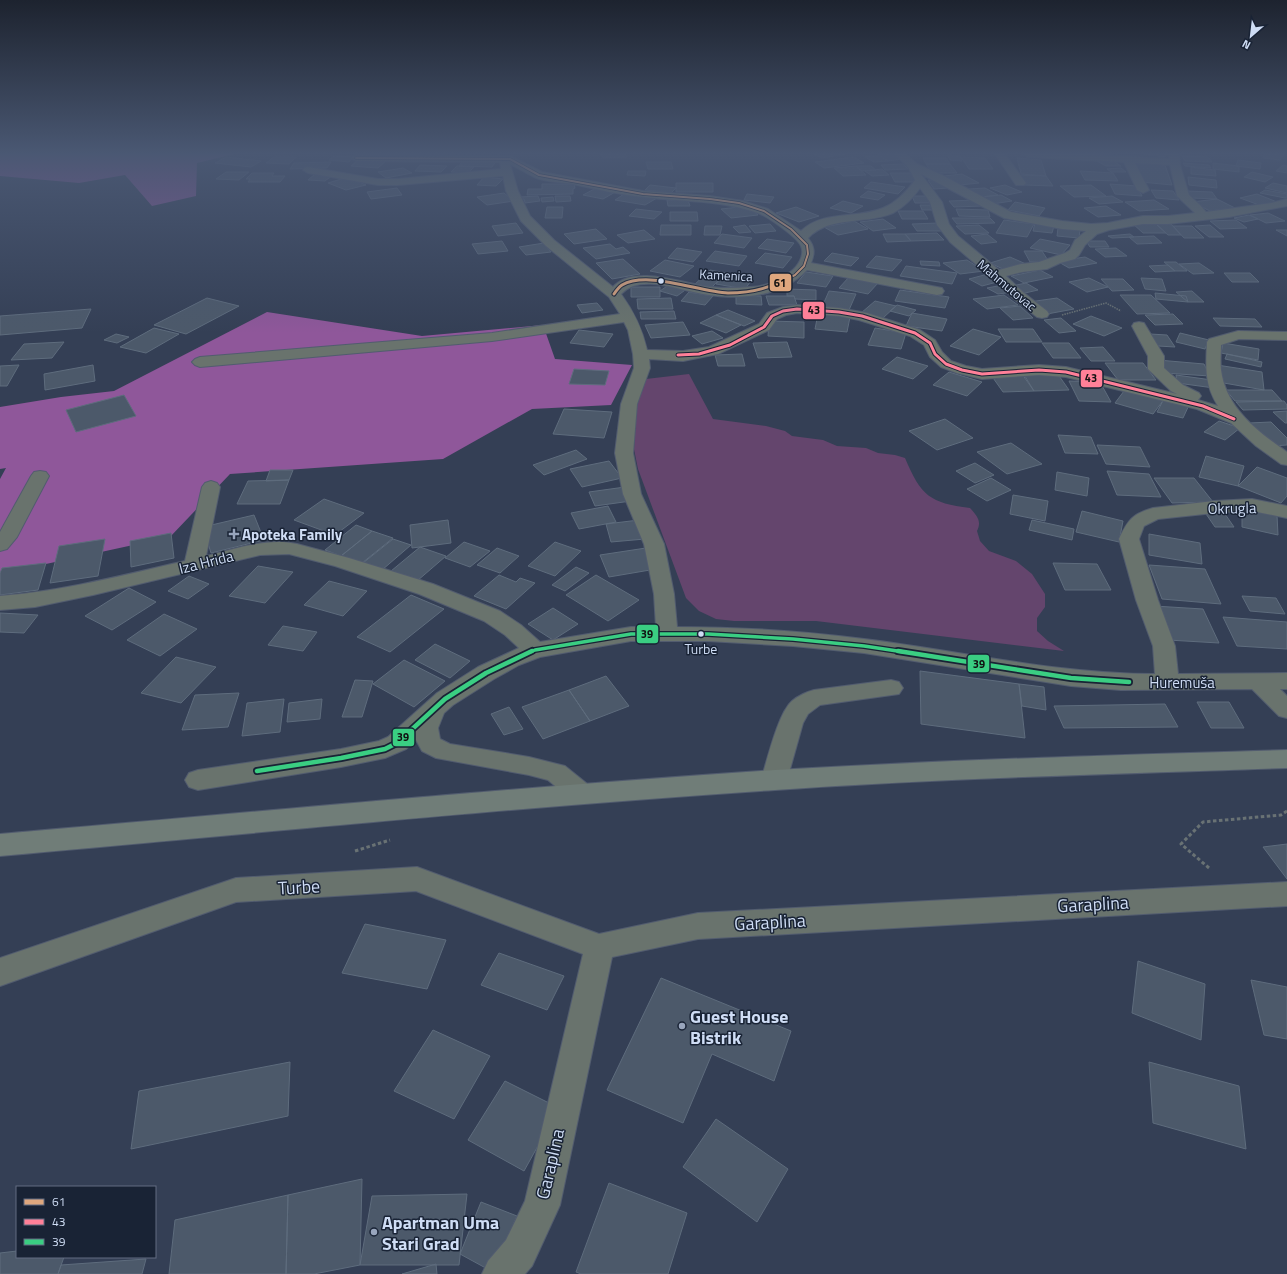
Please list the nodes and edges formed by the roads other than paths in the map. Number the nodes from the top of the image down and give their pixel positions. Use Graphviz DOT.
graph roads {
  1 [pos="523,213"];
  2 [pos="766,213"];
  3 [pos="877,213"];
  4 [pos="940,213"];
  5 [pos="1005,213"];
  6 [pos="1214,213"];
  7 [pos="1202,215"];
  8 [pos="1108,227"];
  9 [pos="802,238"];
  10 [pos="804,266"];
  11 [pos="997,275"];
  12 [pos="937,291"];
  13 [pos="614,294"];
  14 [pos="1042,314"];
  15 [pos="629,317"];
  16 [pos="1139,326"];
  17 [pos="1287,336"];
  18 [pos="641,354"];
  19 [pos="200,362"];
  20 [pos="1234,419"];
  21 [pos="1287,460"];
  22 [pos="40,476"];
  23 [pos="212,487"];
  24 [pos="1287,512"];
  25 [pos="0,545"];
  26 [pos="194,565"];
  27 [pos="0,603"];
  28 [pos="666,634"];
  29 [pos="534,650"];
  30 [pos="1167,681"];
  31 [pos="1258,681"];
  32 [pos="1287,681"];
  33 [pos="891,688"];
  34 [pos="434,708"];
  35 [pos="1287,710"];
  36 [pos="1287,759"];
  37 [pos="198,780"];
  38 [pos="774,780"];
  39 [pos="582,794"];
  40 [pos="0,845"];
  41 [pos="1287,894"];
  42 [pos="599,947"];
  43 [pos="0,972"];
  44 [pos="501,1274"];
  1 -- 13 [label="street"];
  2 -- 9 [label="street"];
  3 -- 9 [label="street"];
  4 -- 11 [label="street, Mahmutovac"];
  5 -- 8 [label="street"];
  6 -- 7 [label="street"];
  7 -- 8 [label="street"];
  8 -- 11 [label="street"];
  9 -- 10 [label="street"];
  10 -- 12 [label="street"];
  10 -- 13 [label="street, Kamenica"];
  11 -- 14 [label="street, Mahmutovac"];
  13 -- 15 [label="street"];
  15 -- 18 [label="street"];
  15 -- 19 [label="street"];
  16 -- 20 [label="street"];
  17 -- 20 [label="street"];
  18 -- 20 [label="street"];
  18 -- 28 [label="street"];
  20 -- 21 [label="street"];
  22 -- 25 [label="street"];
  23 -- 26 [label="street"];
  24 -- 30 [label="street, Okrugla"];
  26 -- 27 [label="street, Iza Hrida"];
  26 -- 29 [label="street, Iza Hrida"];
  28 -- 29 [label="street, Huremuša"];
  28 -- 30 [label="street, Huremuša"];
  29 -- 34 [label="street"];
  30 -- 31 [label="street, Huremuša"];
  31 -- 32 [label="street, Huremuša"];
  31 -- 35 [label="street"];
  33 -- 38 [label="street"];
  34 -- 37 [label="street"];
  34 -- 39 [label="street"];
  36 -- 38 [label="main road"];
  38 -- 39 [label="main road"];
  39 -- 40 [label="main road"];
  41 -- 42 [label="street, Garaplina"];
  42 -- 43 [label="street, Turbe"];
  42 -- 44 [label="street, Garaplina"];
}
